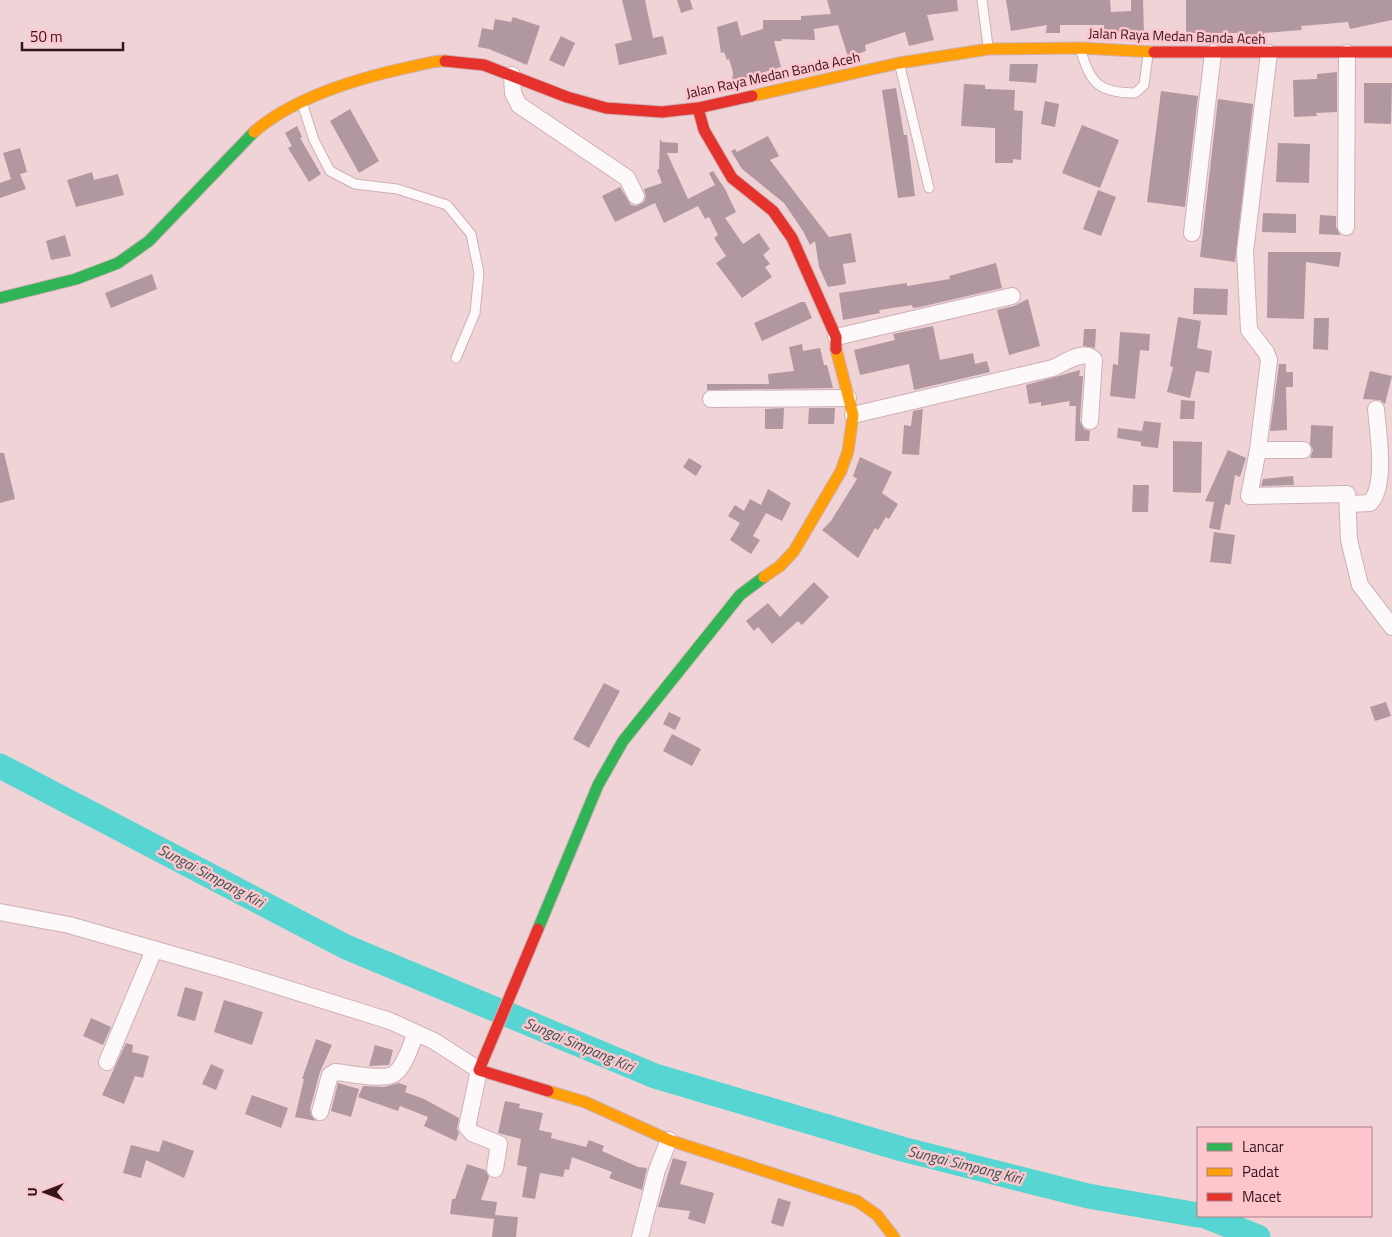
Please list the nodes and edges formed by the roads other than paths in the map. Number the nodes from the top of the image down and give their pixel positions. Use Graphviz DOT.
graph roads {
  1 [pos="982,0"];
  2 [pos="1080,48"];
  3 [pos="989,49"];
  4 [pos="1148,52"];
  5 [pos="1392,52"];
  6 [pos="1213,53"];
  7 [pos="1268,53"];
  8 [pos="1347,53"];
  9 [pos="899,63"];
  10 [pos="512,76"];
  11 [pos="302,102"];
  12 [pos="698,108"];
  13 [pos="929,188"];
  14 [pos="636,196"];
  15 [pos="1346,227"];
  16 [pos="1192,233"];
  17 [pos="1012,296"];
  18 [pos="0,298"];
  19 [pos="836,337"];
  20 [pos="456,358"];
  21 [pos="848,398"];
  22 [pos="711,399"];
  23 [pos="1376,409"];
  24 [pos="853,415"];
  25 [pos="1090,421"];
  26 [pos="1258,450"];
  27 [pos="1303,450"];
  28 [pos="1349,504"];
  29 [pos="1392,628"];
  30 [pos="0,912"];
  31 [pos="154,950"];
  32 [pos="416,1032"];
  33 [pos="107,1062"];
  34 [pos="482,1063"];
  35 [pos="320,1112"];
  36 [pos="669,1140"];
  37 [pos="495,1169"];
  38 [pos="640,1237"];
  39 [pos="894,1237"];
  1 -- 3 [label="lane"];
  2 -- 3 [label="main road, Jalan Raya Medan Banda Aceh"];
  2 -- 4 [label="main road, Jalan Raya Medan Banda Aceh"];
  2 -- 4 [label="lane"];
  3 -- 9 [label="main road, Jalan Raya Medan Banda Aceh"];
  4 -- 6 [label="main road, Jalan Raya Medan Banda Aceh"];
  5 -- 8 [label="main road, Jalan Raya Medan Banda Aceh"];
  6 -- 7 [label="main road, Jalan Raya Medan Banda Aceh"];
  6 -- 16 [label="street"];
  7 -- 8 [label="main road, Jalan Raya Medan Banda Aceh"];
  7 -- 26 [label="street"];
  8 -- 15 [label="street"];
  9 -- 12 [label="main road, Jalan Raya Medan Banda Aceh"];
  9 -- 13 [label="lane"];
  10 -- 11 [label="main road, Jalan Raya Medan Banda Aceh"];
  10 -- 12 [label="main road, Jalan Raya Medan Banda Aceh"];
  10 -- 14 [label="street"];
  11 -- 18 [label="main road, Jalan Raya Medan Banda Aceh"];
  11 -- 20 [label="lane"];
  12 -- 19 [label="main road"];
  17 -- 19 [label="street"];
  19 -- 21 [label="main road"];
  21 -- 22 [label="street"];
  21 -- 24 [label="main road"];
  23 -- 28 [label="street"];
  24 -- 25 [label="street"];
  24 -- 34 [label="main road"];
  26 -- 27 [label="street"];
  26 -- 28 [label="street"];
  28 -- 29 [label="street"];
  30 -- 31 [label="street"];
  31 -- 32 [label="street"];
  31 -- 33 [label="street"];
  32 -- 34 [label="street"];
  32 -- 35 [label="street"];
  34 -- 36 [label="main road"];
  34 -- 37 [label="street"];
  36 -- 38 [label="street"];
  36 -- 39 [label="main road"];
}
